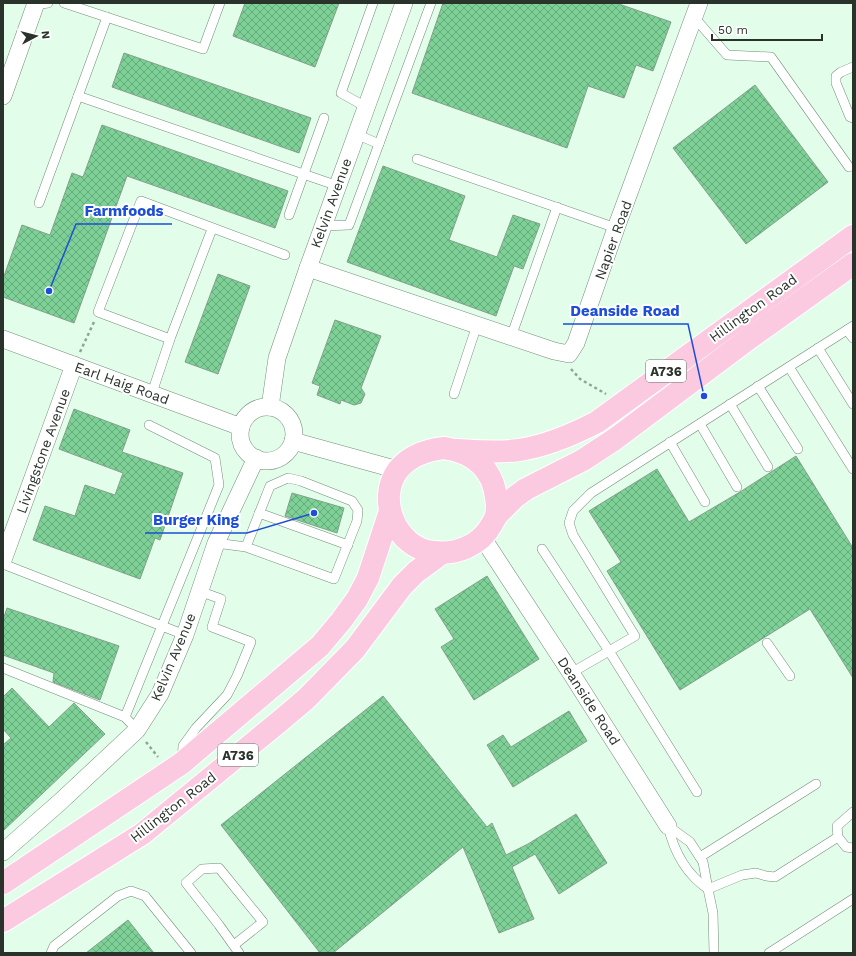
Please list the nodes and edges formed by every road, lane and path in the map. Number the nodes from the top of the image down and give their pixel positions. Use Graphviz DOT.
graph roads {
  1 [pos="64,3"];
  2 [pos="220,3"];
  3 [pos="373,3"];
  4 [pos="404,3"];
  5 [pos="431,3"];
  6 [pos="40,4"];
  7 [pos="697,10"];
  8 [pos="107,17"];
  9 [pos="853,67"];
  10 [pos="3,96"];
  11 [pos="78,96"];
  12 [pos="366,107"];
  13 [pos="324,118"];
  14 [pos="853,118"];
  15 [pos="356,134"];
  16 [pos="379,144"];
  17 [pos="417,159"];
  18 [pos="849,167"];
  19 [pos="303,174"];
  20 [pos="338,186"];
  21 [pos="39,203"];
  22 [pos="557,207"];
  23 [pos="289,214"];
  24 [pos="323,226"];
  25 [pos="616,228"];
  26 [pos="212,229"];
  27 [pos="853,236"];
  28 [pos="285,254"];
  29 [pos="853,264"];
  30 [pos="308,268"];
  31 [pos="98,312"];
  32 [pos="477,325"];
  33 [pos="850,328"];
  34 [pos="511,337"];
  35 [pos="853,338"];
  36 [pos="3,339"];
  37 [pos="170,339"];
  38 [pos="818,348"];
  39 [pos="554,352"];
  40 [pos="74,365"];
  41 [pos="789,367"];
  42 [pos="758,386"];
  43 [pos="152,393"];
  44 [pos="454,394"];
  45 [pos="622,404"];
  46 [pos="730,404"];
  47 [pos="853,404"];
  48 [pos="270,407"];
  49 [pos="700,424"];
  50 [pos="149,425"];
  51 [pos="241,427"];
  52 [pos="293,441"];
  53 [pos="670,442"];
  54 [pos="798,449"];
  55 [pos="457,450"];
  56 [pos="256,458"];
  57 [pos="768,467"];
  58 [pos="853,469"];
  59 [pos="398,470"];
  60 [pos="737,487"];
  61 [pos="705,502"];
  62 [pos="390,511"];
  63 [pos="259,513"];
  64 [pos="496,516"];
  65 [pos="482,537"];
  66 [pos="216,543"];
  67 [pos="348,545"];
  68 [pos="246,548"];
  69 [pos="542,549"];
  70 [pos="442,553"];
  71 [pos="3,560"];
  72 [pos="3,564"];
  73 [pos="199,591"];
  74 [pos="162,626"];
  75 [pos="185,635"];
  76 [pos="767,643"];
  77 [pos="609,651"];
  78 [pos="3,668"];
  79 [pos="571,674"];
  80 [pos="790,676"];
  81 [pos="125,717"];
  82 [pos="137,730"];
  83 [pos="182,763"];
  84 [pos="816,784"];
  85 [pos="697,792"];
  86 [pos="853,812"];
  87 [pos="668,826"];
  88 [pos="838,837"];
  89 [pos="853,848"];
  90 [pos="3,852"];
  91 [pos="700,857"];
  92 [pos="3,884"];
  93 [pos="708,889"];
  94 [pos="853,899"];
  95 [pos="3,921"];
  96 [pos="236,949"];
  97 [pos="51,953"];
  98 [pos="191,953"];
  99 [pos="714,953"];
  100 [pos="769,953"];
  1 -- 8 [label="lane"];
  2 -- 8 [label="lane"];
  3 -- 12 [label="lane"];
  4 -- 12 [label="street, Kelvin Avenue"];
  5 -- 16 [label="lane"];
  6 -- 10 [label="street"];
  7 -- 18 [label="lane"];
  7 -- 25 [label="street, Napier Road"];
  8 -- 11 [label="lane"];
  9 -- 14 [label="lane"];
  11 -- 19 [label="lane"];
  11 -- 21 [label="lane"];
  12 -- 15 [label="street, Kelvin Avenue"];
  13 -- 19 [label="lane"];
  15 -- 16 [label="lane"];
  15 -- 20 [label="street, Kelvin Avenue"];
  16 -- 24 [label="lane"];
  17 -- 22 [label="lane"];
  19 -- 20 [label="lane"];
  19 -- 23 [label="lane"];
  20 -- 24 [label="street, Kelvin Avenue"];
  22 -- 25 [label="lane"];
  22 -- 34 [label="lane"];
  24 -- 30 [label="street, Kelvin Avenue"];
  25 -- 39 [label="street, Napier Road"];
  26 -- 28 [label="lane"];
  26 -- 31 [label="lane"];
  26 -- 37 [label="lane"];
  27 -- 45 [label="main road, Hillington Road / A736"];
  29 -- 64 [label="main road, Hillington Road / A736"];
  30 -- 32 [label="street, Napier Road"];
  30 -- 48 [label="street, Kelvin Avenue"];
  31 -- 37 [label="lane"];
  31 -- 40 [label="path"];
  32 -- 34 [label="street, Napier Road"];
  32 -- 44 [label="lane"];
  33 -- 35 [label="lane"];
  33 -- 38 [label="lane"];
  34 -- 39 [label="street, Napier Road"];
  36 -- 40 [label="street, Earl Haig Road"];
  37 -- 43 [label="lane"];
  38 -- 41 [label="lane"];
  38 -- 47 [label="lane"];
  39 -- 45 [label="path"];
  40 -- 43 [label="street, Earl Haig Road"];
  40 -- 71 [label="street, Livingstone Avenue"];
  41 -- 42 [label="lane"];
  41 -- 58 [label="lane"];
  42 -- 46 [label="lane"];
  42 -- 54 [label="lane"];
  43 -- 51 [label="street, Earl Haig Road"];
  45 -- 55 [label="main road, Hillington Road / A736"];
  46 -- 49 [label="lane"];
  46 -- 57 [label="lane"];
  48 -- 51 [label="street"];
  48 -- 52 [label="street"];
  49 -- 53 [label="lane"];
  49 -- 60 [label="lane"];
  50 -- 74 [label="lane"];
  51 -- 56 [label="street"];
  52 -- 56 [label="street"];
  52 -- 59 [label="street"];
  53 -- 61 [label="lane"];
  53 -- 77 [label="lane"];
  55 -- 59 [label="main road, A736"];
  55 -- 64 [label="main road, A736"];
  56 -- 66 [label="street, Kelvin Avenue"];
  59 -- 62 [label="main road, A736"];
  62 -- 70 [label="main road, A736"];
  62 -- 83 [label="main road, Hillington Road / A736"];
  63 -- 67 [label="lane"];
  63 -- 67 [label="lane"];
  63 -- 68 [label="lane"];
  64 -- 65 [label="main road, A736"];
  65 -- 70 [label="main road, A736"];
  65 -- 79 [label="street, Deanside Road"];
  66 -- 68 [label="lane"];
  66 -- 73 [label="street, Kelvin Avenue"];
  67 -- 68 [label="lane"];
  69 -- 77 [label="lane"];
  70 -- 95 [label="main road, Hillington Road / A736"];
  72 -- 74 [label="lane"];
  73 -- 75 [label="street, Kelvin Avenue"];
  73 -- 83 [label="lane"];
  74 -- 75 [label="lane"];
  74 -- 81 [label="lane"];
  75 -- 82 [label="street, Kelvin Avenue"];
  76 -- 80 [label="lane"];
  77 -- 79 [label="lane"];
  77 -- 85 [label="lane"];
  78 -- 81 [label="lane"];
  79 -- 87 [label="street, Deanside Road"];
  81 -- 82 [label="lane"];
  82 -- 90 [label="street, Kelvin Avenue"];
  83 -- 92 [label="main road, Hillington Road / A736"];
  84 -- 91 [label="lane"];
  86 -- 88 [label="lane"];
  87 -- 91 [label="lane"];
  87 -- 93 [label="lane"];
  88 -- 89 [label="lane"];
  88 -- 93 [label="lane"];
  91 -- 93 [label="lane"];
  93 -- 99 [label="lane"];
  94 -- 100 [label="lane"];
  96 -- 96 [label="lane"];
  97 -- 98 [label="lane"];
}
